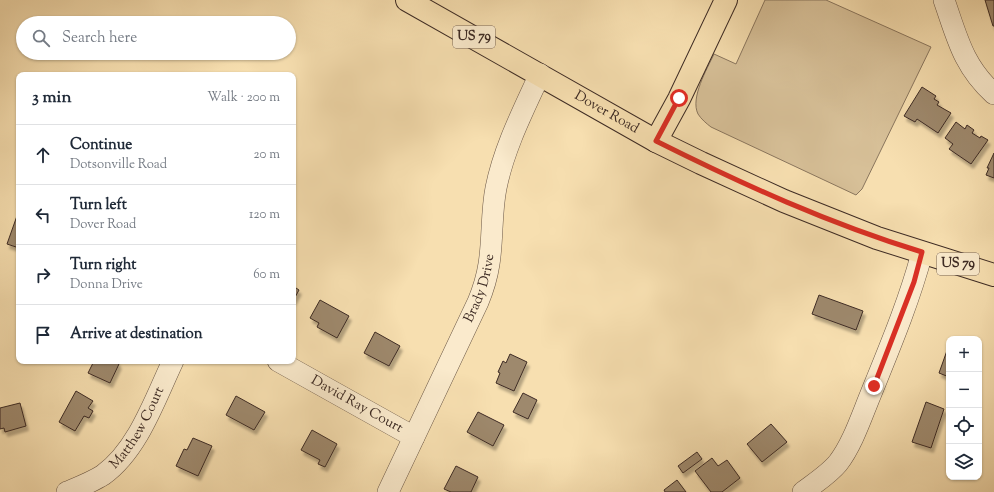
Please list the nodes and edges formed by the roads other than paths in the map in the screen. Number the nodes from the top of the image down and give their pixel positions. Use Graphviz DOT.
graph roads {
  1 [pos="408,0"];
  2 [pos="726,0"];
  3 [pos="944,0"];
  4 [pos="540,74"];
  5 [pos="994,94"];
  6 [pos="656,141"];
  7 [pos="922,252"];
  8 [pos="994,275"];
  9 [pos="171,364"];
  10 [pos="283,364"];
  11 [pos="414,437"];
  12 [pos="67,492"];
  13 [pos="388,492"];
  14 [pos="803,492"];
  1 -- 4 [label="main road, Dover Road / US 79"];
  2 -- 6 [label="main road"];
  3 -- 5 [label="street"];
  4 -- 6 [label="main road, Dover Road / US 79"];
  4 -- 11 [label="street, Brady Drive"];
  6 -- 7 [label="main road, Dover Road / US 79"];
  7 -- 8 [label="main road, Dover Road / US 79"];
  7 -- 14 [label="street"];
  9 -- 12 [label="street, Matthew Court"];
  10 -- 11 [label="street, David Ray Court"];
  11 -- 13 [label="street, Brady Drive"];
}
